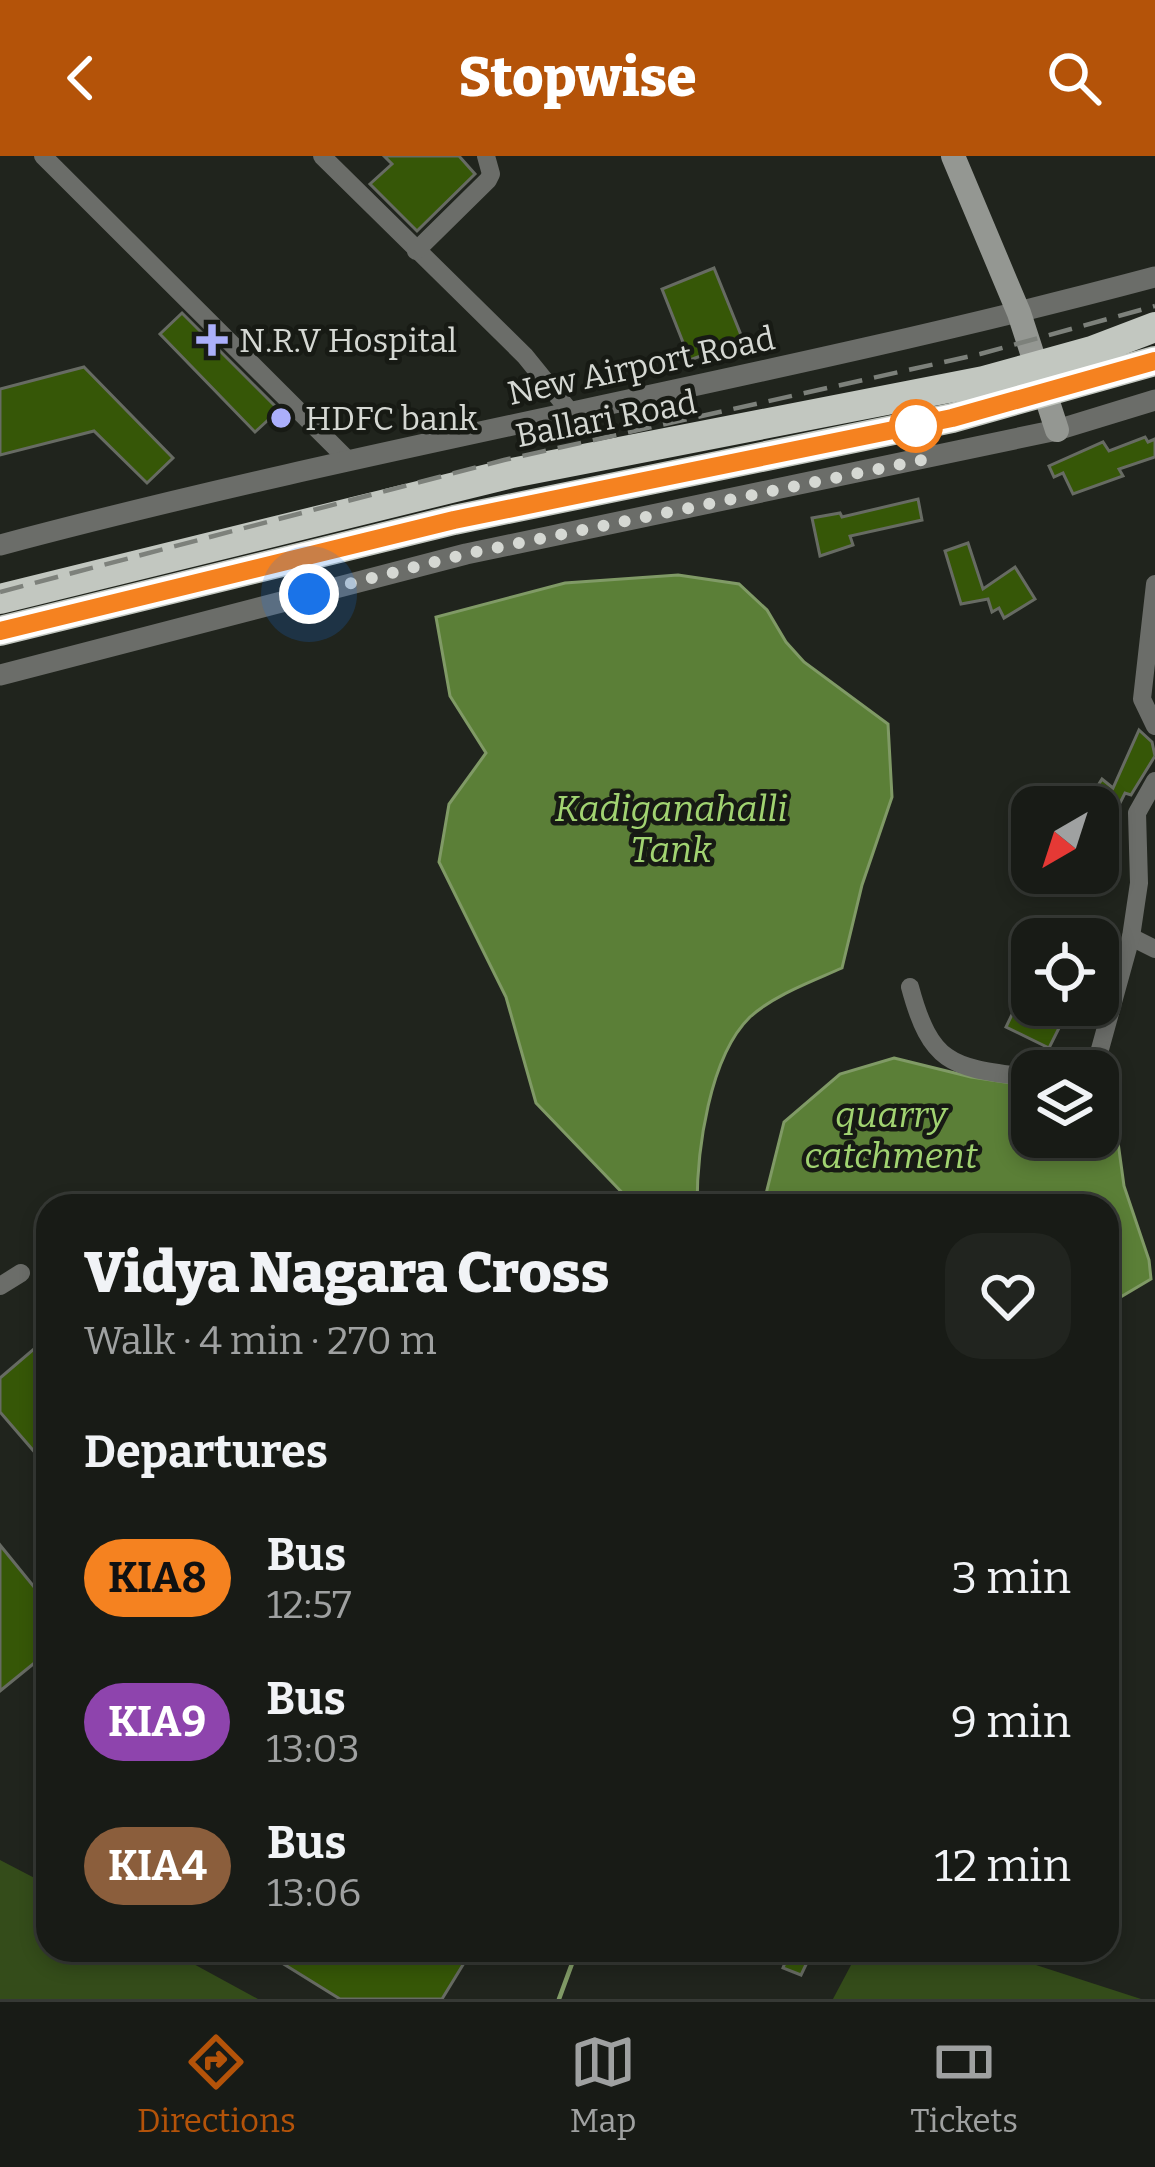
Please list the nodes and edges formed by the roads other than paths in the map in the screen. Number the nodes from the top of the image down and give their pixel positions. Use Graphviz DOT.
graph roads {
  1 [pos="44,156"];
  2 [pos="322,156"];
  3 [pos="486,156"];
  4 [pos="953,156"];
  5 [pos="416,251"];
  6 [pos="1155,277"];
  7 [pos="1019,314"];
  8 [pos="1155,327"];
  9 [pos="1155,361"];
  10 [pos="1155,400"];
  11 [pos="572,414"];
  12 [pos="1057,430"];
  13 [pos="350,460"];
  14 [pos="0,545"];
  15 [pos="1155,584"];
  16 [pos="0,599"];
  17 [pos="0,631"];
  18 [pos="0,674"];
  19 [pos="1155,726"];
  20 [pos="1155,781"];
  21 [pos="1147,884"];
  22 [pos="1131,938"];
  23 [pos="1155,949"];
  24 [pos="910,987"];
  25 [pos="1100,1050"];
  26 [pos="1011,1075"];
  27 [pos="21,1273"];
  28 [pos="0,1286"];
  1 -- 13 [label="street"];
  2 -- 5 [label="street"];
  3 -- 5 [label="street"];
  4 -- 7 [label="main road"];
  5 -- 11 [label="street"];
  6 -- 7 [label="street, New Airport Road"];
  7 -- 11 [label="street, New Airport Road"];
  7 -- 12 [label="main road"];
  8 -- 16 [label="highway, Ballari Road"];
  9 -- 17 [label="highway"];
  10 -- 12 [label="street"];
  11 -- 13 [label="street, New Airport Road"];
  12 -- 18 [label="street"];
  13 -- 14 [label="street, New Airport Road"];
  15 -- 19 [label="street"];
  20 -- 21 [label="street"];
  21 -- 22 [label="street"];
  22 -- 23 [label="street"];
  22 -- 25 [label="street"];
  24 -- 26 [label="street"];
  27 -- 28 [label="street"];
}
